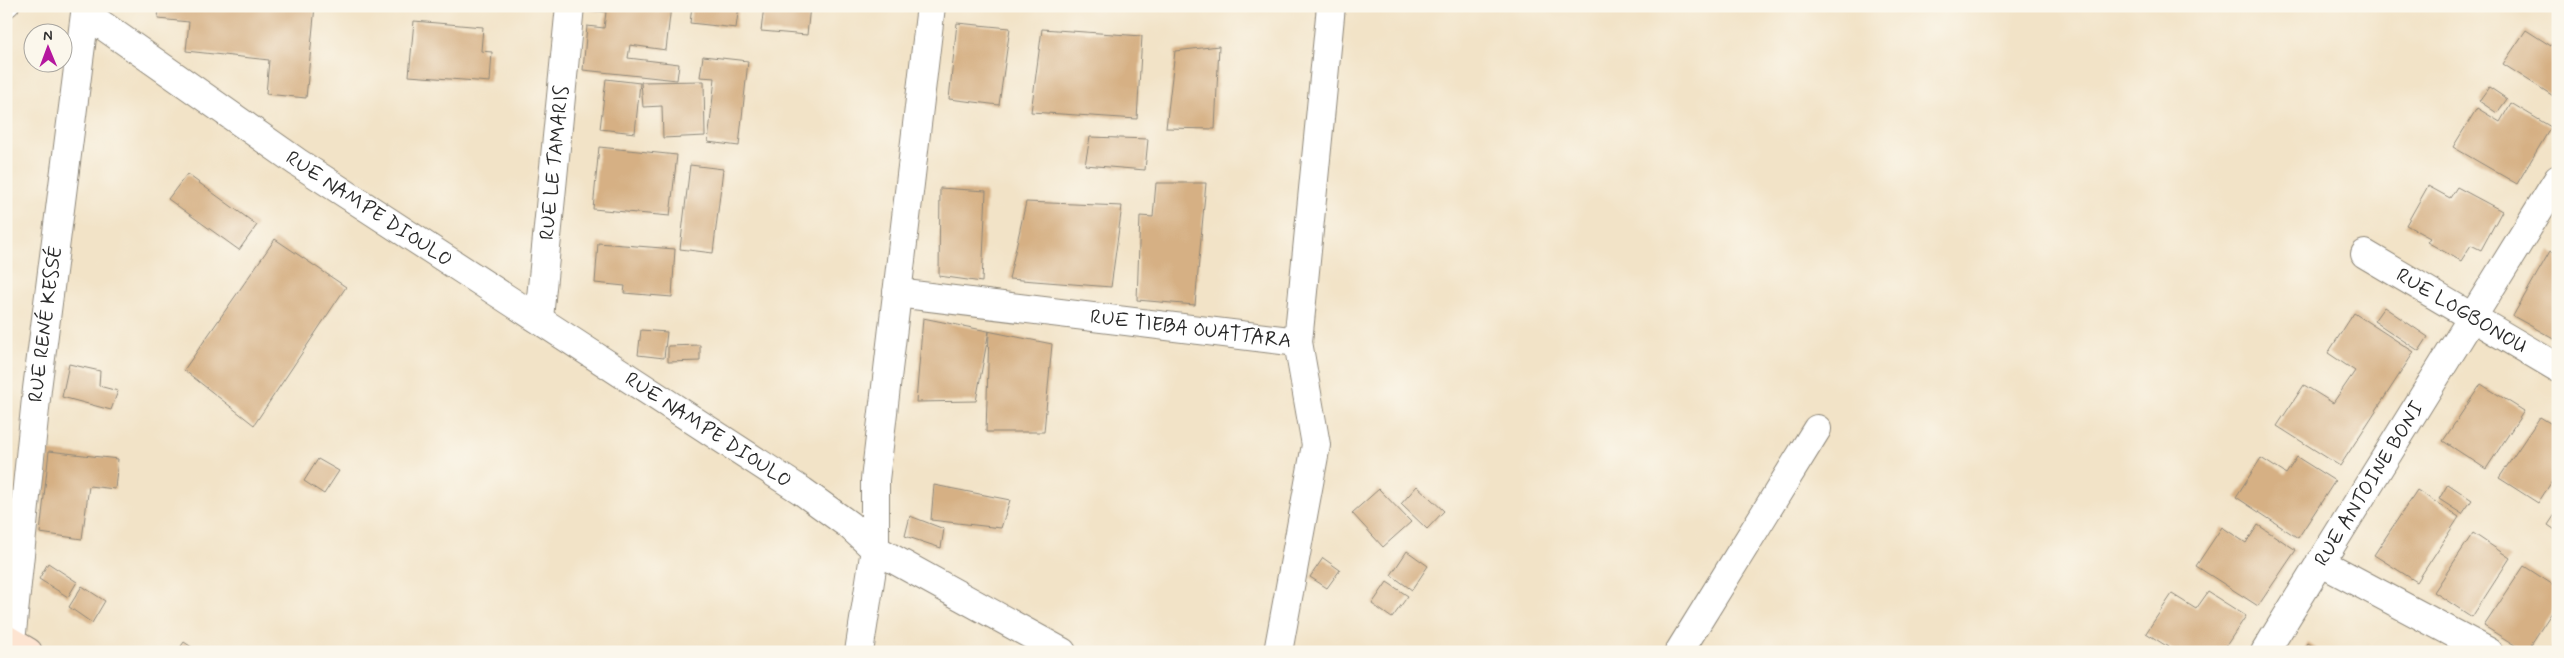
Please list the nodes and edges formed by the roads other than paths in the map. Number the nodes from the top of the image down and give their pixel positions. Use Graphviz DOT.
graph roads {
  1 [pos="10,6"];
  2 [pos="570,6"];
  3 [pos="931,6"];
  4 [pos="1332,6"];
  5 [pos="6,9"];
  6 [pos="85,10"];
  7 [pos="2558,179"];
  8 [pos="2365,254"];
  9 [pos="897,294"];
  10 [pos="2473,316"];
  11 [pos="539,318"];
  12 [pos="1298,342"];
  13 [pos="2558,368"];
  14 [pos="1816,430"];
  15 [pos="875,549"];
  16 [pos="2320,562"];
  17 [pos="15,644"];
  18 [pos="859,652"];
  19 [pos="1062,652"];
  20 [pos="1278,652"];
  21 [pos="1679,652"];
  22 [pos="2264,652"];
  23 [pos="2489,652"];
  1 -- 5 [label="lane"];
  2 -- 11 [label="street, RUE LE TAMARIS"];
  3 -- 9 [label="street"];
  4 -- 12 [label="street, RUE TIEBA OUATTARA"];
  6 -- 11 [label="street, RUE NAMPE DIOULO"];
  6 -- 17 [label="street, RUE RENÉ KESSÉ"];
  7 -- 10 [label="street, RUE ANTOINE BONI"];
  8 -- 10 [label="street, RUE LOGBONOU"];
  9 -- 12 [label="street, RUE TIEBA OUATTARA"];
  9 -- 15 [label="street"];
  10 -- 13 [label="street, RUE LOGBONOU"];
  10 -- 16 [label="street, RUE ANTOINE BONI"];
  11 -- 15 [label="street, RUE NAMPE DIOULO"];
  12 -- 20 [label="street"];
  14 -- 21 [label="street"];
  15 -- 18 [label="street"];
  15 -- 19 [label="street, RUE NAMPE DIOULO"];
  16 -- 22 [label="street, RUE ANTOINE BONI"];
  16 -- 23 [label="street"];
}
